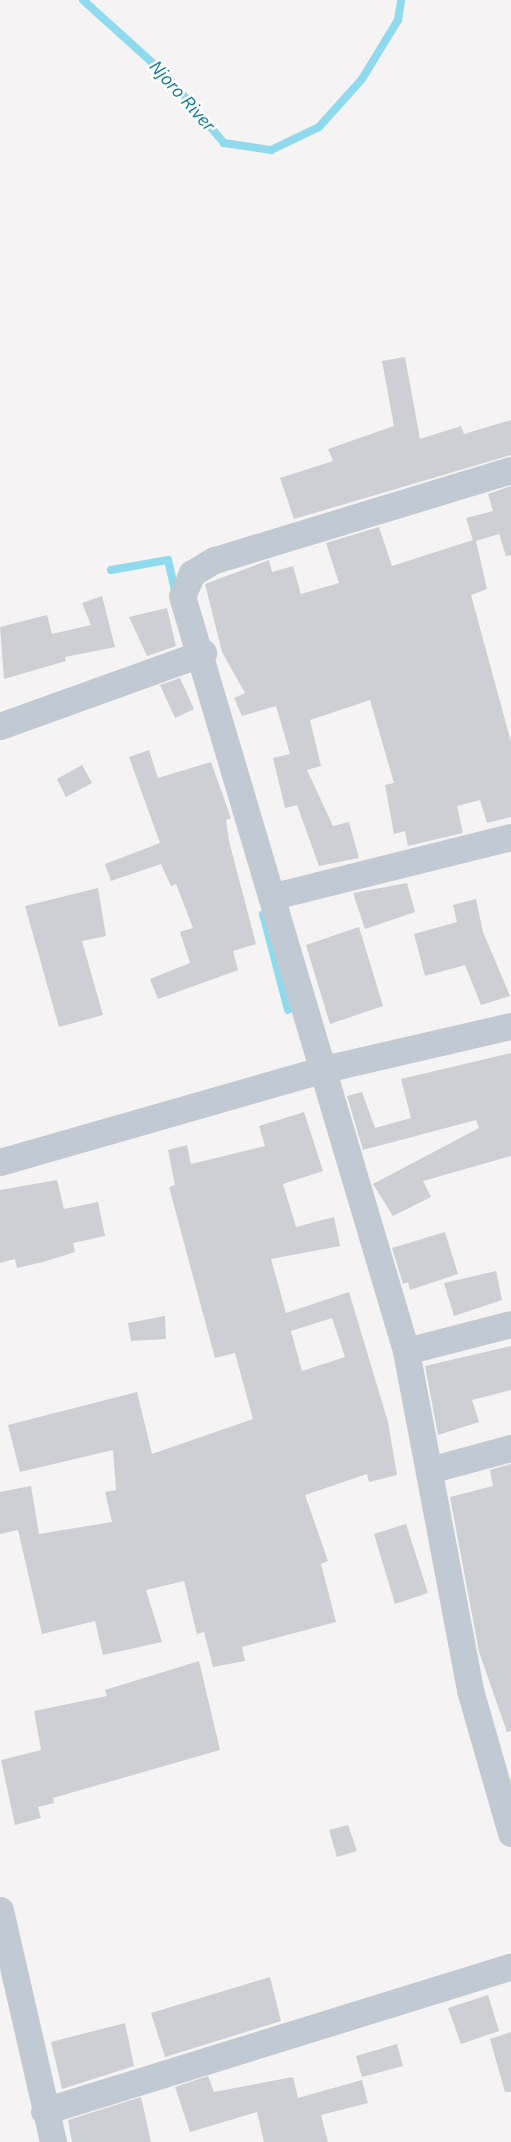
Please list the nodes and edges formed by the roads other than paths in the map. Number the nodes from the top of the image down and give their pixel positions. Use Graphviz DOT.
graph roads {
  1 [pos="511,470"];
  2 [pos="203,653"];
  3 [pos="0,726"];
  4 [pos="511,837"];
  5 [pos="274,896"];
  6 [pos="511,1026"];
  7 [pos="320,1070"];
  8 [pos="0,1162"];
  9 [pos="511,1324"];
  10 [pos="406,1351"];
  11 [pos="511,1448"];
  12 [pos="433,1469"];
  13 [pos="511,1833"];
  14 [pos="0,1910"];
  15 [pos="511,1966"];
  16 [pos="44,2111"];
  17 [pos="53,2142"];
  1 -- 2 [label="street"];
  2 -- 3 [label="street"];
  2 -- 5 [label="street"];
  4 -- 5 [label="street"];
  5 -- 7 [label="street"];
  6 -- 7 [label="street"];
  7 -- 8 [label="street"];
  7 -- 10 [label="street"];
  9 -- 10 [label="street"];
  10 -- 12 [label="street"];
  11 -- 12 [label="street"];
  12 -- 13 [label="street"];
  14 -- 16 [label="street"];
  15 -- 16 [label="street"];
  16 -- 17 [label="street"];
}
